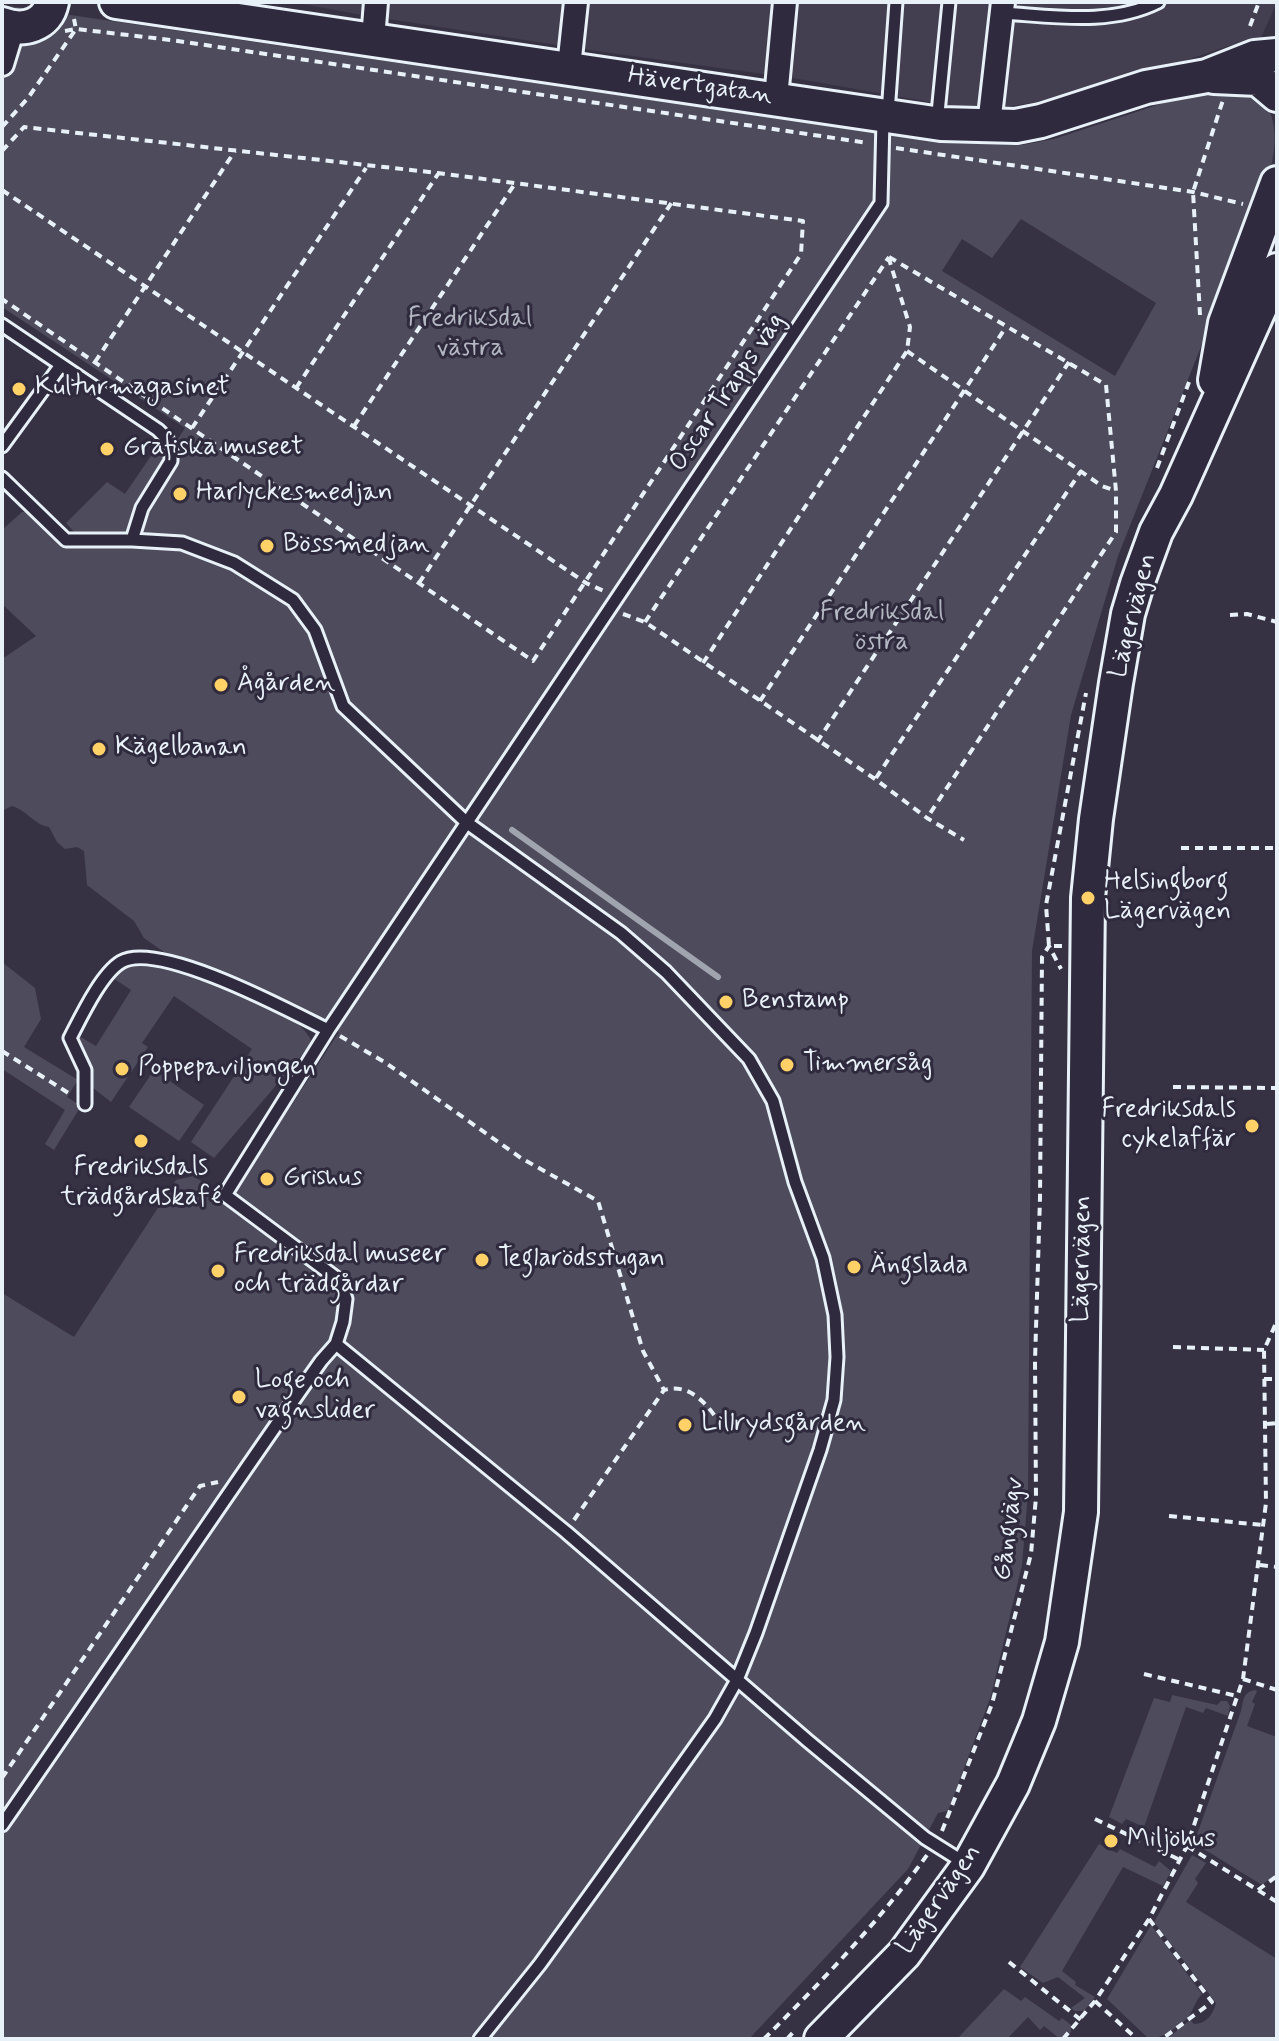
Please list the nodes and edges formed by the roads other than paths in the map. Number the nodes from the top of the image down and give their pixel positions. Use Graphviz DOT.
graph roads {
  1 [pos="52,2"];
  2 [pos="116,2"];
  3 [pos="376,2"];
  4 [pos="576,2"];
  5 [pos="785,2"];
  6 [pos="896,2"];
  7 [pos="949,2"];
  8 [pos="1158,2"];
  9 [pos="1002,8"];
  10 [pos="7,26"];
  11 [pos="1264,34"];
  12 [pos="373,39"];
  13 [pos="1277,55"];
  14 [pos="2,64"];
  15 [pos="569,67"];
  16 [pos="1217,82"];
  17 [pos="1146,87"];
  18 [pos="1277,95"];
  19 [pos="776,98"];
  20 [pos="937,123"];
  21 [pos="989,125"];
  22 [pos="884,126"];
  23 [pos="1277,183"];
  24 [pos="1277,270"];
  25 [pos="2,325"];
  26 [pos="61,365"];
  27 [pos="1207,423"];
  28 [pos="2,446"];
  29 [pos="2,478"];
  30 [pos="132,540"];
  31 [pos="466,822"];
  32 [pos="328,1030"];
  33 [pos="85,1104"];
  34 [pos="336,1344"];
  35 [pos="737,1680"];
  36 [pos="2,1825"];
  37 [pos="968,1866"];
  38 [pos="809,2034"];
  39 [pos="480,2039"];
  1 -- 10 [label="street"];
  2 -- 12 [label="street, Hävertgatan"];
  3 -- 12 [label="street"];
  4 -- 15 [label="street"];
  5 -- 19 [label="street"];
  6 -- 22 [label="lane, Oscar Trapps väg"];
  7 -- 20 [label="lane"];
  8 -- 9 [label="lane"];
  9 -- 21 [label="street"];
  10 -- 14 [label="street"];
  11 -- 17 [label="street"];
  12 -- 15 [label="street, Hävertgatan"];
  13 -- 16 [label="street, Hävertgatan"];
  15 -- 19 [label="street, Hävertgatan"];
  16 -- 17 [label="street, Hävertgatan"];
  16 -- 18 [label="street"];
  17 -- 21 [label="street, Hävertgatan"];
  19 -- 22 [label="street, Hävertgatan"];
  20 -- 21 [label="street, Hävertgatan"];
  20 -- 22 [label="street, Hävertgatan"];
  22 -- 31 [label="lane, Oscar Trapps väg"];
  23 -- 27 [label="street, Lägervägen"];
  24 -- 27 [label="street, Lägervägen"];
  25 -- 26 [label="lane"];
  26 -- 28 [label="lane"];
  26 -- 30 [label="lane"];
  27 -- 37 [label="street, Lägervägen"];
  29 -- 30 [label="lane"];
  30 -- 31 [label="lane"];
  31 -- 32 [label="lane, Oscar Trapps väg"];
  31 -- 35 [label="lane"];
  32 -- 33 [label="lane"];
  32 -- 34 [label="lane, Oscar Trapps väg"];
  34 -- 35 [label="lane"];
  34 -- 36 [label="lane"];
  35 -- 37 [label="lane"];
  35 -- 39 [label="lane"];
  37 -- 38 [label="street, Lägervägen"];
}
